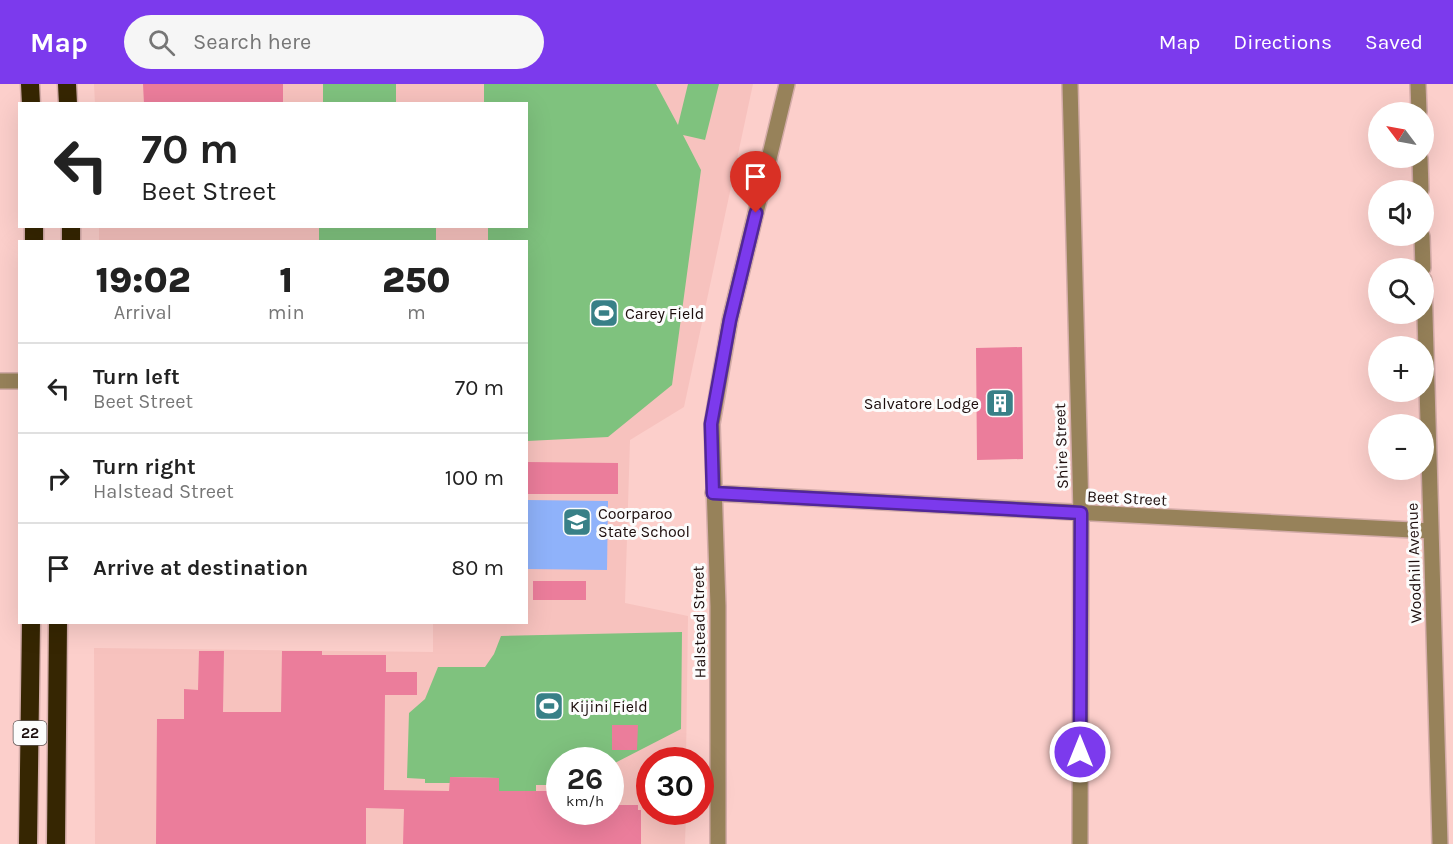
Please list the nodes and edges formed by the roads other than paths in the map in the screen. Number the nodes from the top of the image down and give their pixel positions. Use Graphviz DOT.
graph roads {
  1 [pos="30,84"];
  2 [pos="67,84"];
  3 [pos="787,84"];
  4 [pos="1070,84"];
  5 [pos="1418,84"];
  6 [pos="30,102"];
  7 [pos="68,102"];
  8 [pos="1419,102"];
  9 [pos="1425,324"];
  10 [pos="0,381"];
  11 [pos="18,381"];
  12 [pos="713,493"];
  13 [pos="1081,513"];
  14 [pos="1431,531"];
  15 [pos="31,624"];
  16 [pos="58,624"];
  17 [pos="28,844"];
  18 [pos="56,844"];
  19 [pos="718,844"];
  20 [pos="1080,844"];
  21 [pos="1440,844"];
  1 -- 6 [label="highway"];
  2 -- 7 [label="highway"];
  3 -- 12 [label="street, Halstead Street"];
  4 -- 13 [label="street, Shire Street"];
  5 -- 8 [label="street"];
  9 -- 14 [label="street, Woodhill Avenue"];
  10 -- 11 [label="street"];
  12 -- 13 [label="street, Beet Street"];
  12 -- 19 [label="street, Halstead Street"];
  13 -- 14 [label="street, Beet Street"];
  13 -- 20 [label="street, Shire Street"];
  14 -- 21 [label="street, Woodhill Avenue"];
  15 -- 17 [label="highway, 22"];
  16 -- 18 [label="highway, 22"];
}
